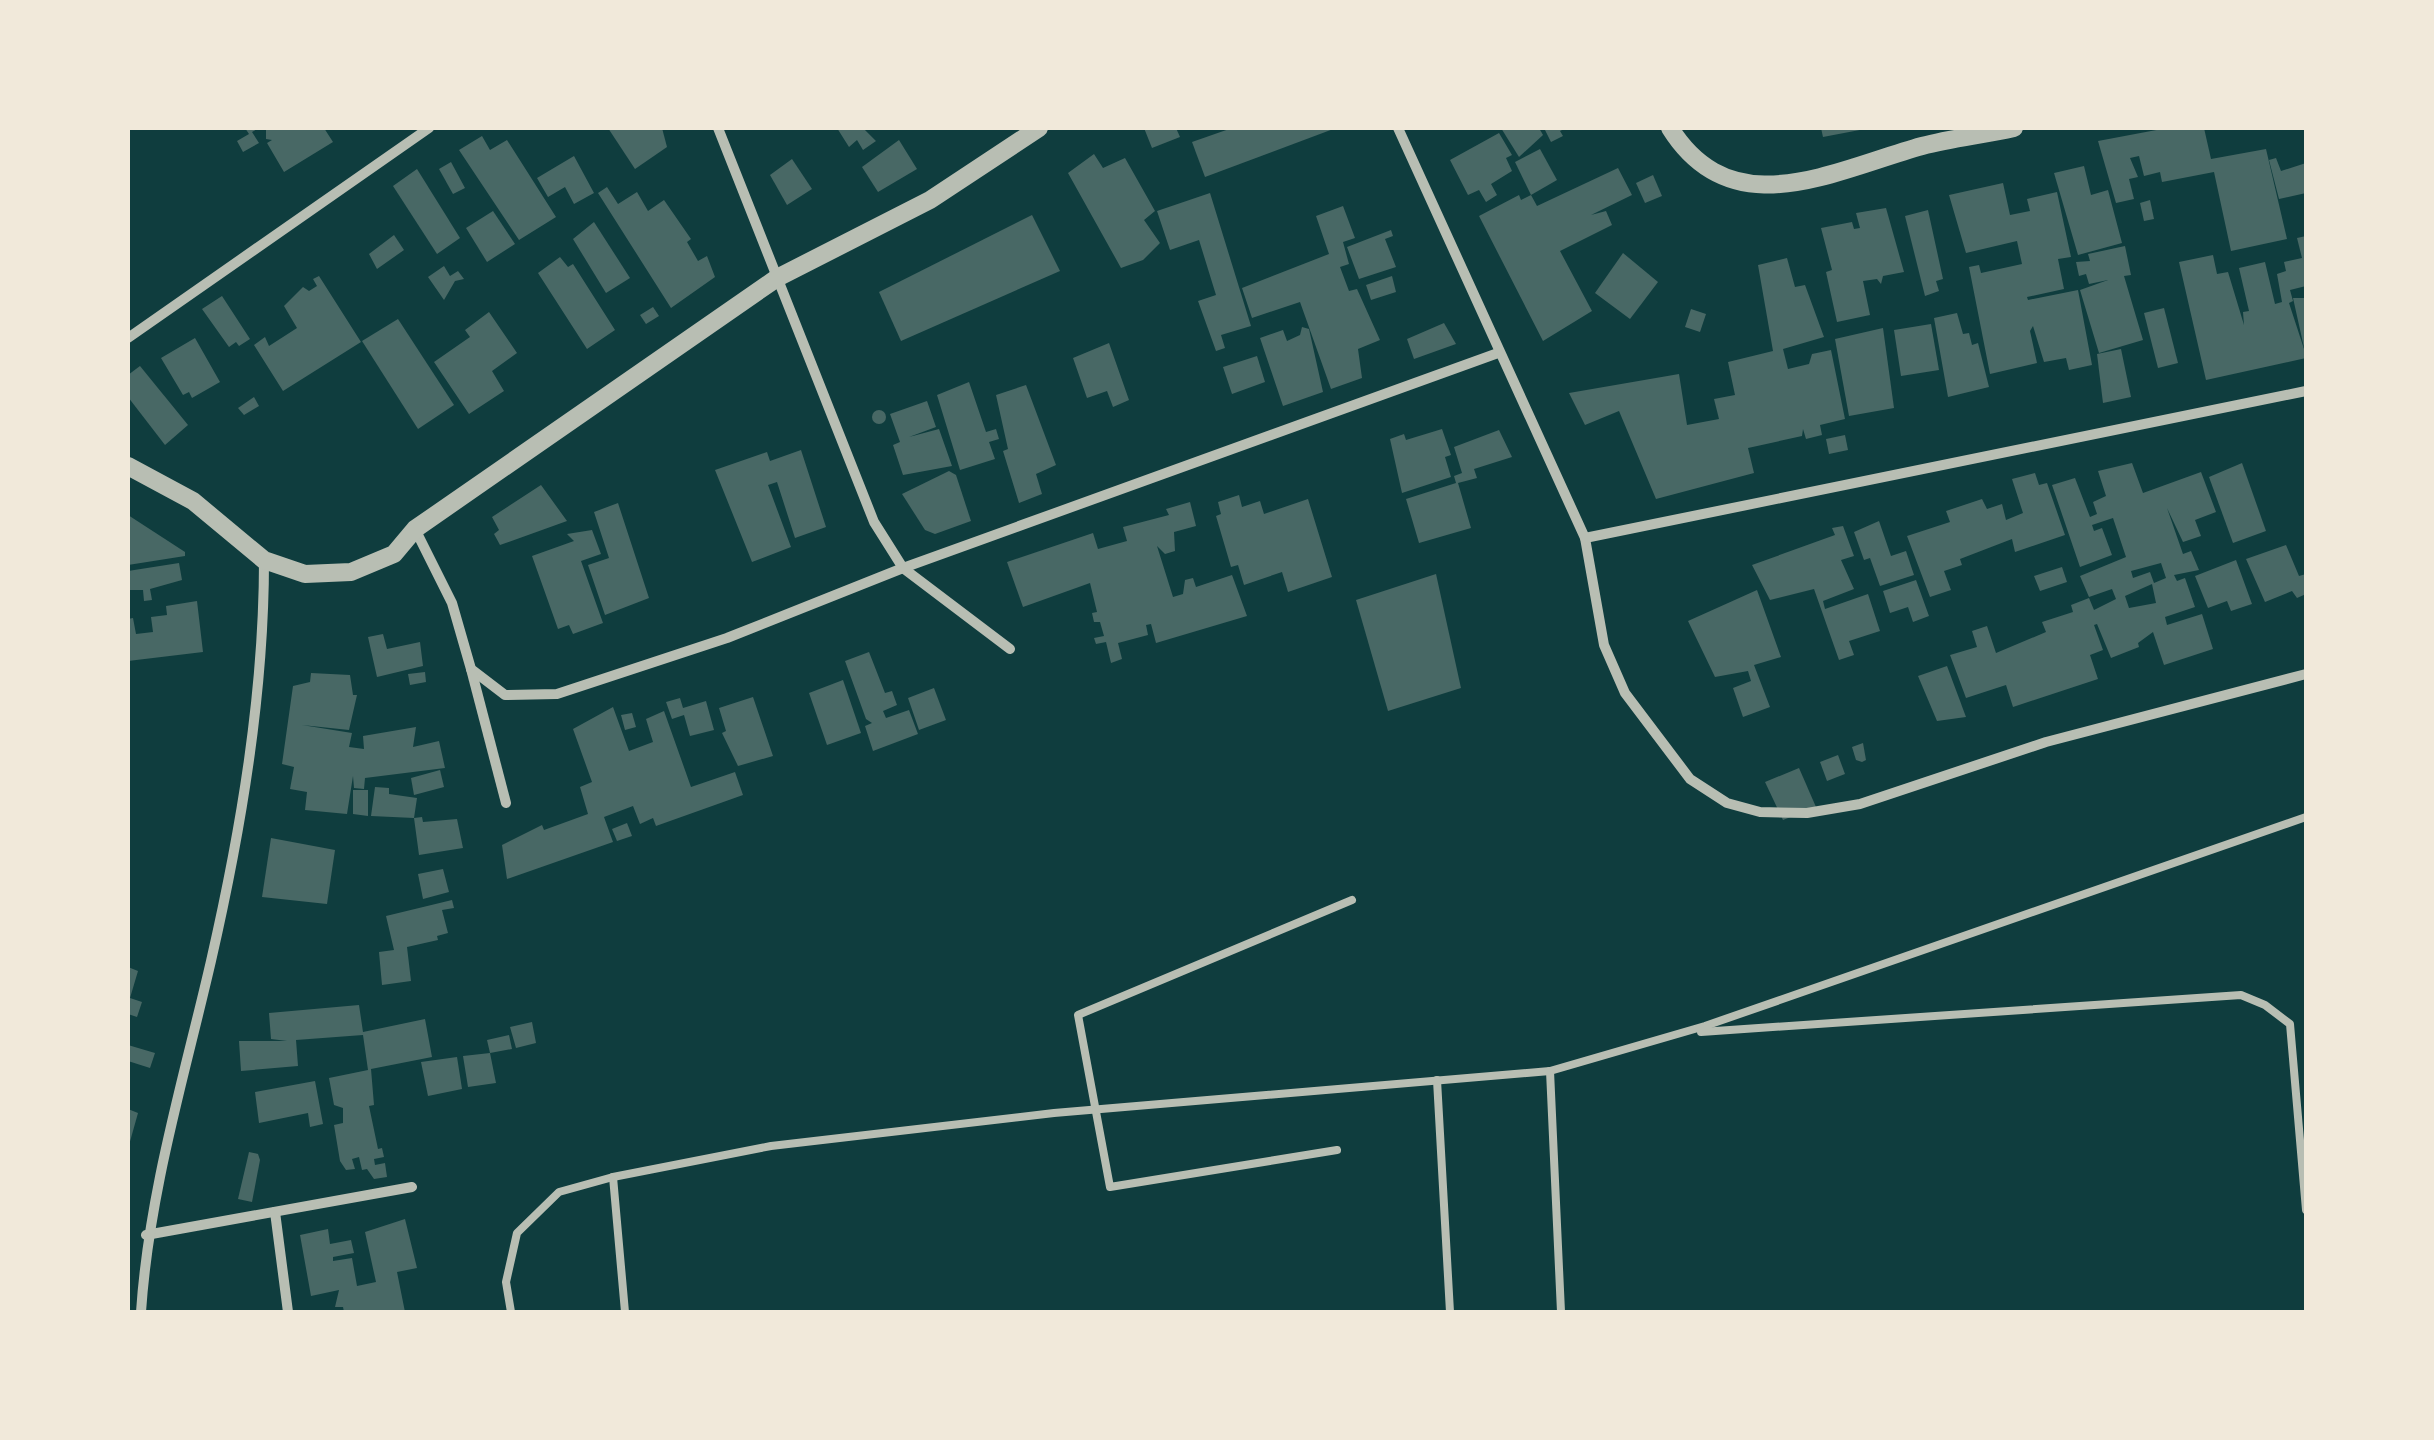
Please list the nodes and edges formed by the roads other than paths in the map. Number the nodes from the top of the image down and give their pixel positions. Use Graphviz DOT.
graph roads {
  1 [pos="430,128"];
  2 [pos="718,128"];
  3 [pos="1039,128"];
  4 [pos="1398,128"];
  5 [pos="1670,128"];
  6 [pos="2014,128"];
  7 [pos="1995,130"];
  8 [pos="777,278"];
  9 [pos="128,338"];
  10 [pos="1498,354"];
  11 [pos="2306,391"];
  12 [pos="128,466"];
  13 [pos="415,529"];
  14 [pos="1585,538"];
  15 [pos="264,560"];
  16 [pos="903,568"];
  17 [pos="1010,649"];
  18 [pos="471,669"];
  19 [pos="2306,674"];
  20 [pos="506,803"];
  21 [pos="2306,817"];
  22 [pos="1352,900"];
  23 [pos="1685,1032"];
  24 [pos="1550,1071"];
  25 [pos="1437,1080"];
  26 [pos="1098,1109"];
  27 [pos="1337,1150"];
  28 [pos="613,1177"];
  29 [pos="412,1187"];
  30 [pos="2306,1210"];
  31 [pos="276,1212"];
  32 [pos="146,1235"];
  33 [pos="141,1312"];
  34 [pos="288,1312"];
  35 [pos="511,1312"];
  36 [pos="624,1312"];
  37 [pos="1450,1312"];
  38 [pos="1561,1312"];
  1 -- 9 [label="street"];
  2 -- 8 [label="street"];
  3 -- 8 [label="street"];
  4 -- 10 [label="street"];
  5 -- 7 [label="street"];
  6 -- 7 [label="street"];
  8 -- 13 [label="street"];
  8 -- 16 [label="street"];
  10 -- 14 [label="street"];
  10 -- 16 [label="street"];
  11 -- 14 [label="street"];
  12 -- 15 [label="street"];
  13 -- 15 [label="street"];
  13 -- 18 [label="street"];
  14 -- 19 [label="street"];
  15 -- 32 [label="street"];
  16 -- 17 [label="street"];
  16 -- 18 [label="street"];
  18 -- 20 [label="street"];
  21 -- 23 [label="lane"];
  22 -- 26 [label="lane"];
  23 -- 24 [label="lane"];
  23 -- 30 [label="lane"];
  24 -- 25 [label="lane"];
  24 -- 38 [label="lane"];
  25 -- 26 [label="lane"];
  25 -- 37 [label="lane"];
  26 -- 27 [label="lane"];
  26 -- 28 [label="lane"];
  28 -- 35 [label="lane"];
  28 -- 36 [label="lane"];
  29 -- 31 [label="street"];
  31 -- 32 [label="street"];
  31 -- 34 [label="street"];
  32 -- 33 [label="street"];
}
